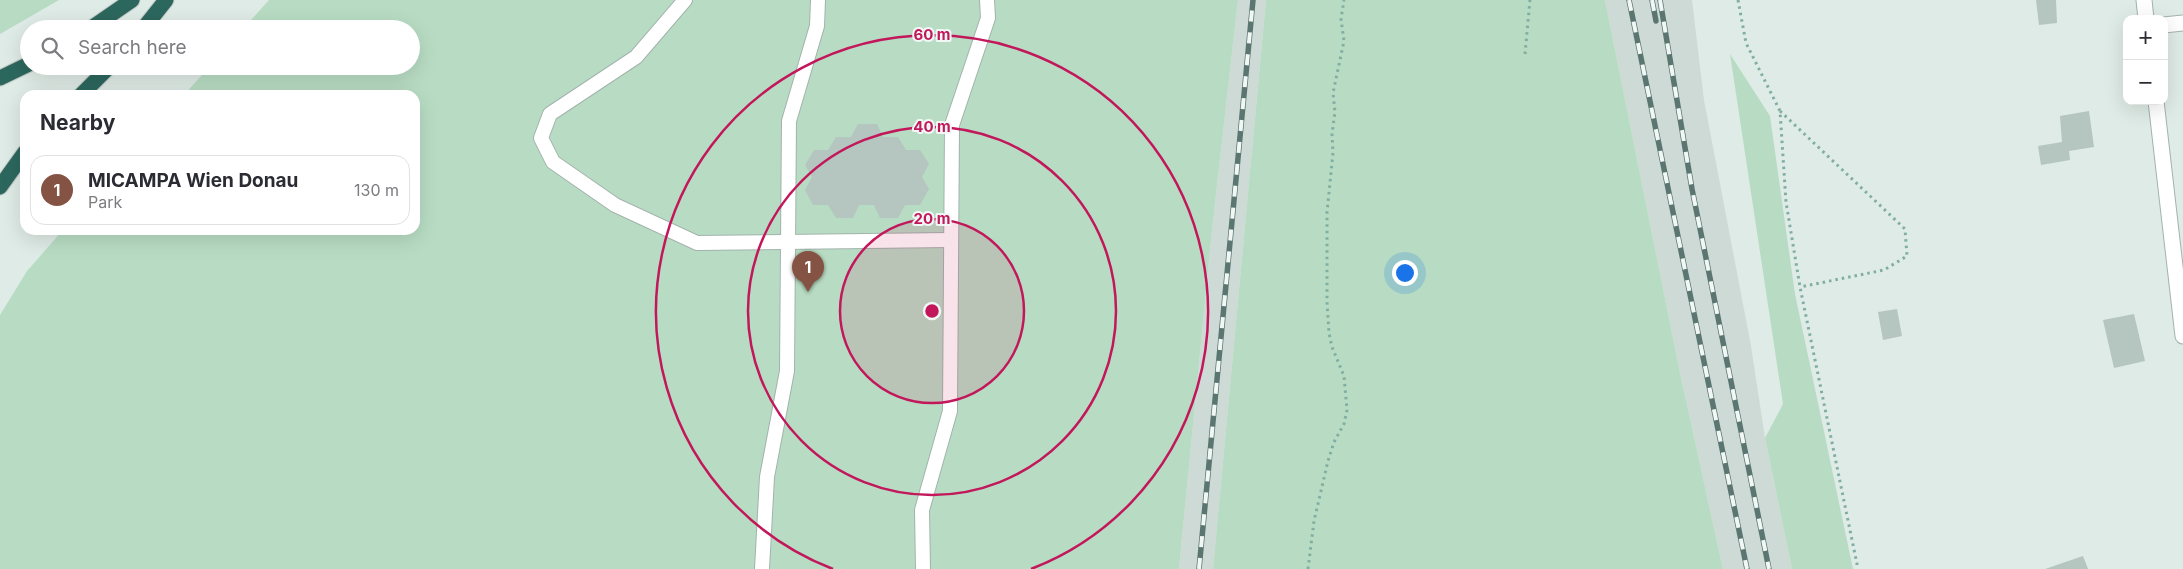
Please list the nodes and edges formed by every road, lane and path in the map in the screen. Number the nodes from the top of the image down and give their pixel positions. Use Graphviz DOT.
graph roads {
  1 [pos="132,0"];
  2 [pos="166,0"];
  3 [pos="685,0"];
  4 [pos="818,0"];
  5 [pos="987,0"];
  6 [pos="1344,0"];
  7 [pos="1530,0"];
  8 [pos="1738,0"];
  9 [pos="2144,0"];
  10 [pos="2146,15"];
  11 [pos="103,20"];
  12 [pos="150,20"];
  13 [pos="2183,23"];
  14 [pos="2168,25"];
  15 [pos="1525,54"];
  16 [pos="20,68"];
  17 [pos="101,75"];
  18 [pos="0,78"];
  19 [pos="86,90"];
  20 [pos="2156,105"];
  21 [pos="1780,112"];
  22 [pos="20,156"];
  23 [pos="20,159"];
  24 [pos="0,171"];
  25 [pos="0,187"];
  26 [pos="950,240"];
  27 [pos="789,242"];
  28 [pos="1800,286"];
  29 [pos="2183,336"];
  30 [pos="762,569"];
  31 [pos="923,569"];
  32 [pos="1308,569"];
  33 [pos="1858,569"];
  1 -- 11 [label="highway"];
  2 -- 12 [label="highway"];
  3 -- 27 [label="lane"];
  4 -- 27 [label="lane"];
  5 -- 26 [label="lane"];
  6 -- 32 [label="path"];
  7 -- 15 [label="path"];
  8 -- 21 [label="path"];
  9 -- 10 [label="street"];
  13 -- 14 [label="street"];
  16 -- 18 [label="highway"];
  17 -- 19 [label="highway"];
  20 -- 29 [label="street"];
  21 -- 28 [label="path"];
  21 -- 28 [label="path"];
  22 -- 24 [label="highway"];
  23 -- 25 [label="highway"];
  26 -- 27 [label="lane"];
  26 -- 31 [label="lane"];
  27 -- 30 [label="lane"];
  28 -- 33 [label="path"];
}
